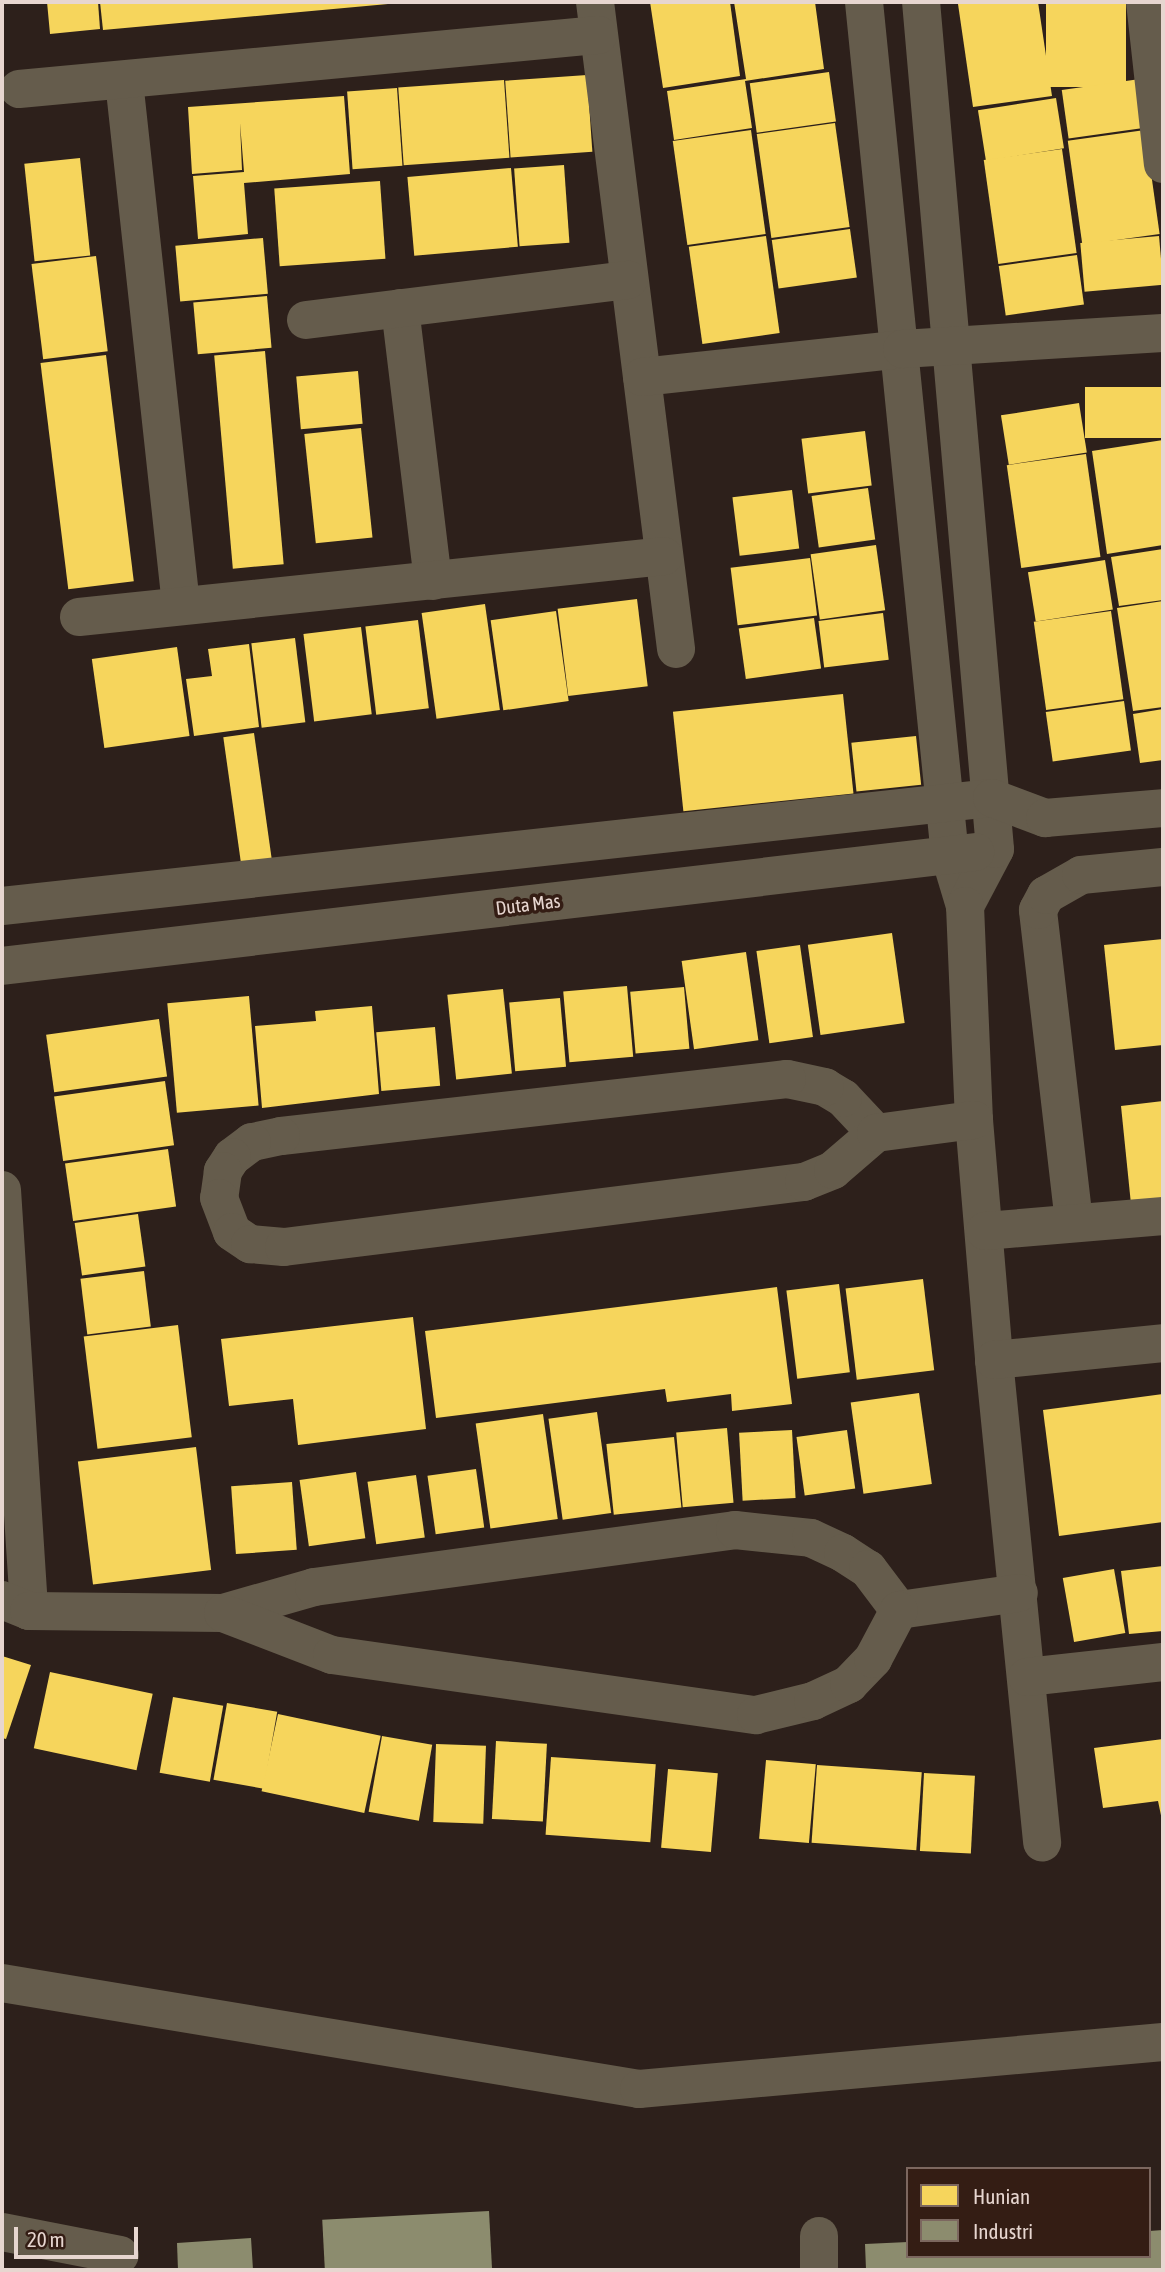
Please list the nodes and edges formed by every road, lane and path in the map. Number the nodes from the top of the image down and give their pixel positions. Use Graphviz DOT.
graph roads {
  1 [pos="864,2"];
  2 [pos="921,2"];
  3 [pos="1145,2"];
  4 [pos="597,19"];
  5 [pos="124,81"];
  6 [pos="19,89"];
  7 [pos="1163,164"];
  8 [pos="629,280"];
  9 [pos="400,308"];
  10 [pos="306,320"];
  11 [pos="1163,333"];
  12 [pos="950,346"];
  13 [pos="902,349"];
  14 [pos="642,377"];
  15 [pos="664,556"];
  16 [pos="433,581"];
  17 [pos="181,605"];
  18 [pos="79,617"];
  19 [pos="676,649"];
  20 [pos="992,798"];
  21 [pos="944,806"];
  22 [pos="1163,808"];
  23 [pos="1045,818"];
  24 [pos="995,849"];
  25 [pos="950,856"];
  26 [pos="1163,867"];
  27 [pos="2,906"];
  28 [pos="965,906"];
  29 [pos="2,966"];
  30 [pos="974,1120"];
  31 [pos="876,1133"];
  32 [pos="2,1190"];
  33 [pos="1163,1216"];
  34 [pos="1074,1222"];
  35 [pos="985,1231"];
  36 [pos="1163,1343"];
  37 [pos="994,1360"];
  38 [pos="1019,1593"];
  39 [pos="15,1606"];
  40 [pos="899,1610"];
  41 [pos="223,1612"];
  42 [pos="1163,1662"];
  43 [pos="1027,1677"];
  44 [pos="1042,1843"];
  45 [pos="2,1983"];
  46 [pos="1163,2042"];
  47 [pos="2,2232"];
  48 [pos="120,2255"];
  1 -- 13 [label="street"];
  2 -- 12 [label="street"];
  3 -- 7 [label="street"];
  4 -- 5 [label="street"];
  4 -- 8 [label="street"];
  5 -- 6 [label="street"];
  5 -- 17 [label="street"];
  8 -- 9 [label="street"];
  8 -- 14 [label="street"];
  9 -- 10 [label="street"];
  9 -- 16 [label="street"];
  11 -- 12 [label="street"];
  12 -- 13 [label="street"];
  12 -- 20 [label="street"];
  13 -- 14 [label="street"];
  13 -- 21 [label="street"];
  14 -- 15 [label="street"];
  15 -- 16 [label="street"];
  15 -- 19 [label="street"];
  16 -- 17 [label="street"];
  17 -- 18 [label="street"];
  20 -- 21 [label="street"];
  20 -- 23 [label="street"];
  20 -- 24 [label="street"];
  21 -- 25 [label="street"];
  21 -- 27 [label="street"];
  22 -- 23 [label="street"];
  23 -- 24 [label="street, Duta Mas"];
  24 -- 25 [label="street, Duta Mas"];
  24 -- 28 [label="street"];
  25 -- 28 [label="street"];
  25 -- 29 [label="street, Duta Mas"];
  26 -- 34 [label="street"];
  28 -- 30 [label="street"];
  30 -- 31 [label="street"];
  30 -- 35 [label="street"];
  31 -- 31 [label="street"];
  32 -- 39 [label="street"];
  33 -- 34 [label="street"];
  34 -- 35 [label="street"];
  35 -- 37 [label="street"];
  36 -- 37 [label="street"];
  37 -- 38 [label="street"];
  38 -- 40 [label="street"];
  38 -- 43 [label="street"];
  39 -- 41 [label="street"];
  40 -- 41 [label="street"];
  40 -- 41 [label="street"];
  42 -- 43 [label="street"];
  43 -- 44 [label="street"];
  45 -- 46 [label="street"];
  47 -- 48 [label="street"];
}
